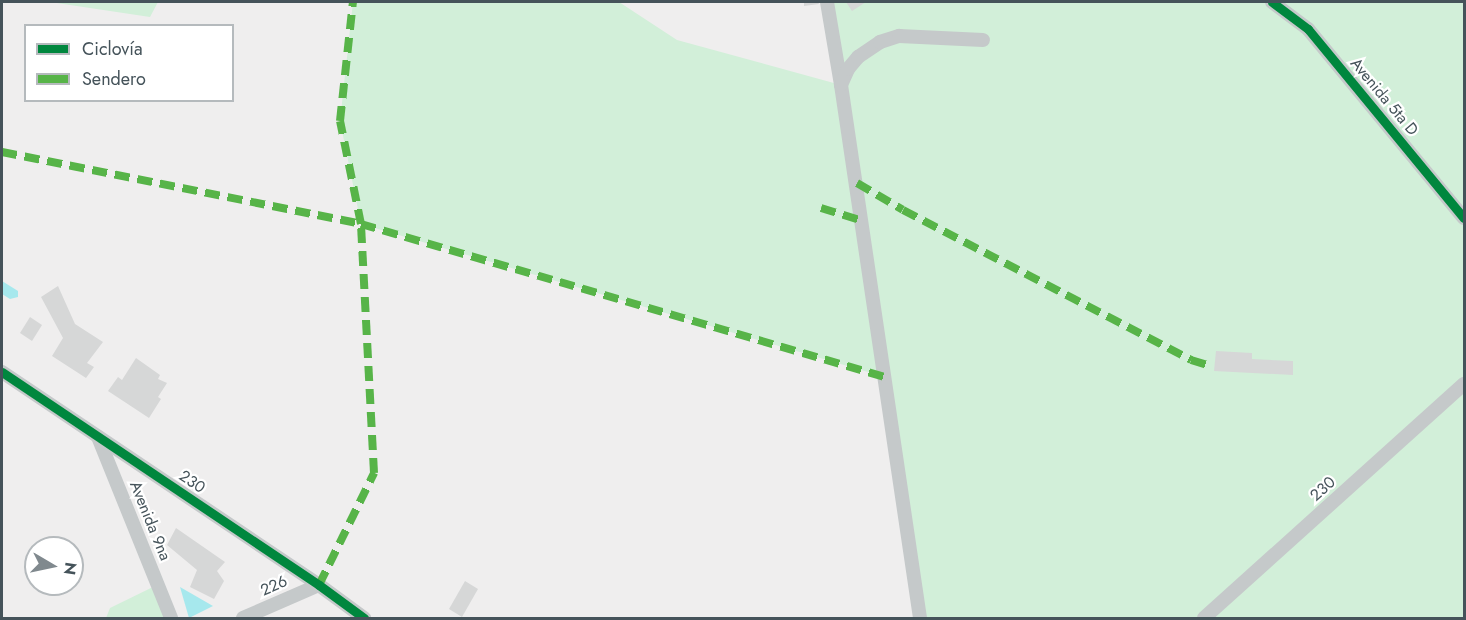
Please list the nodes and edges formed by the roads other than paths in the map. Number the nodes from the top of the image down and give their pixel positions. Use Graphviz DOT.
graph roads {
  1 [pos="827,2"];
  2 [pos="1272,2"];
  3 [pos="983,40"];
  4 [pos="842,85"];
  5 [pos="1464,218"];
  6 [pos="2,372"];
  7 [pos="1464,384"];
  8 [pos="98,437"];
  9 [pos="319,585"];
  10 [pos="171,618"];
  11 [pos="243,618"];
  12 [pos="364,618"];
  13 [pos="920,618"];
  14 [pos="1204,618"];
  1 -- 4 [label="street"];
  2 -- 5 [label="street, Avenida 5ta D"];
  3 -- 4 [label="street"];
  4 -- 13 [label="street"];
  6 -- 8 [label="street, 230"];
  7 -- 14 [label="street, 230"];
  8 -- 9 [label="street, 230"];
  8 -- 10 [label="street, Avenida 9na"];
  9 -- 11 [label="street, 226"];
  9 -- 12 [label="street, 230"];
}
